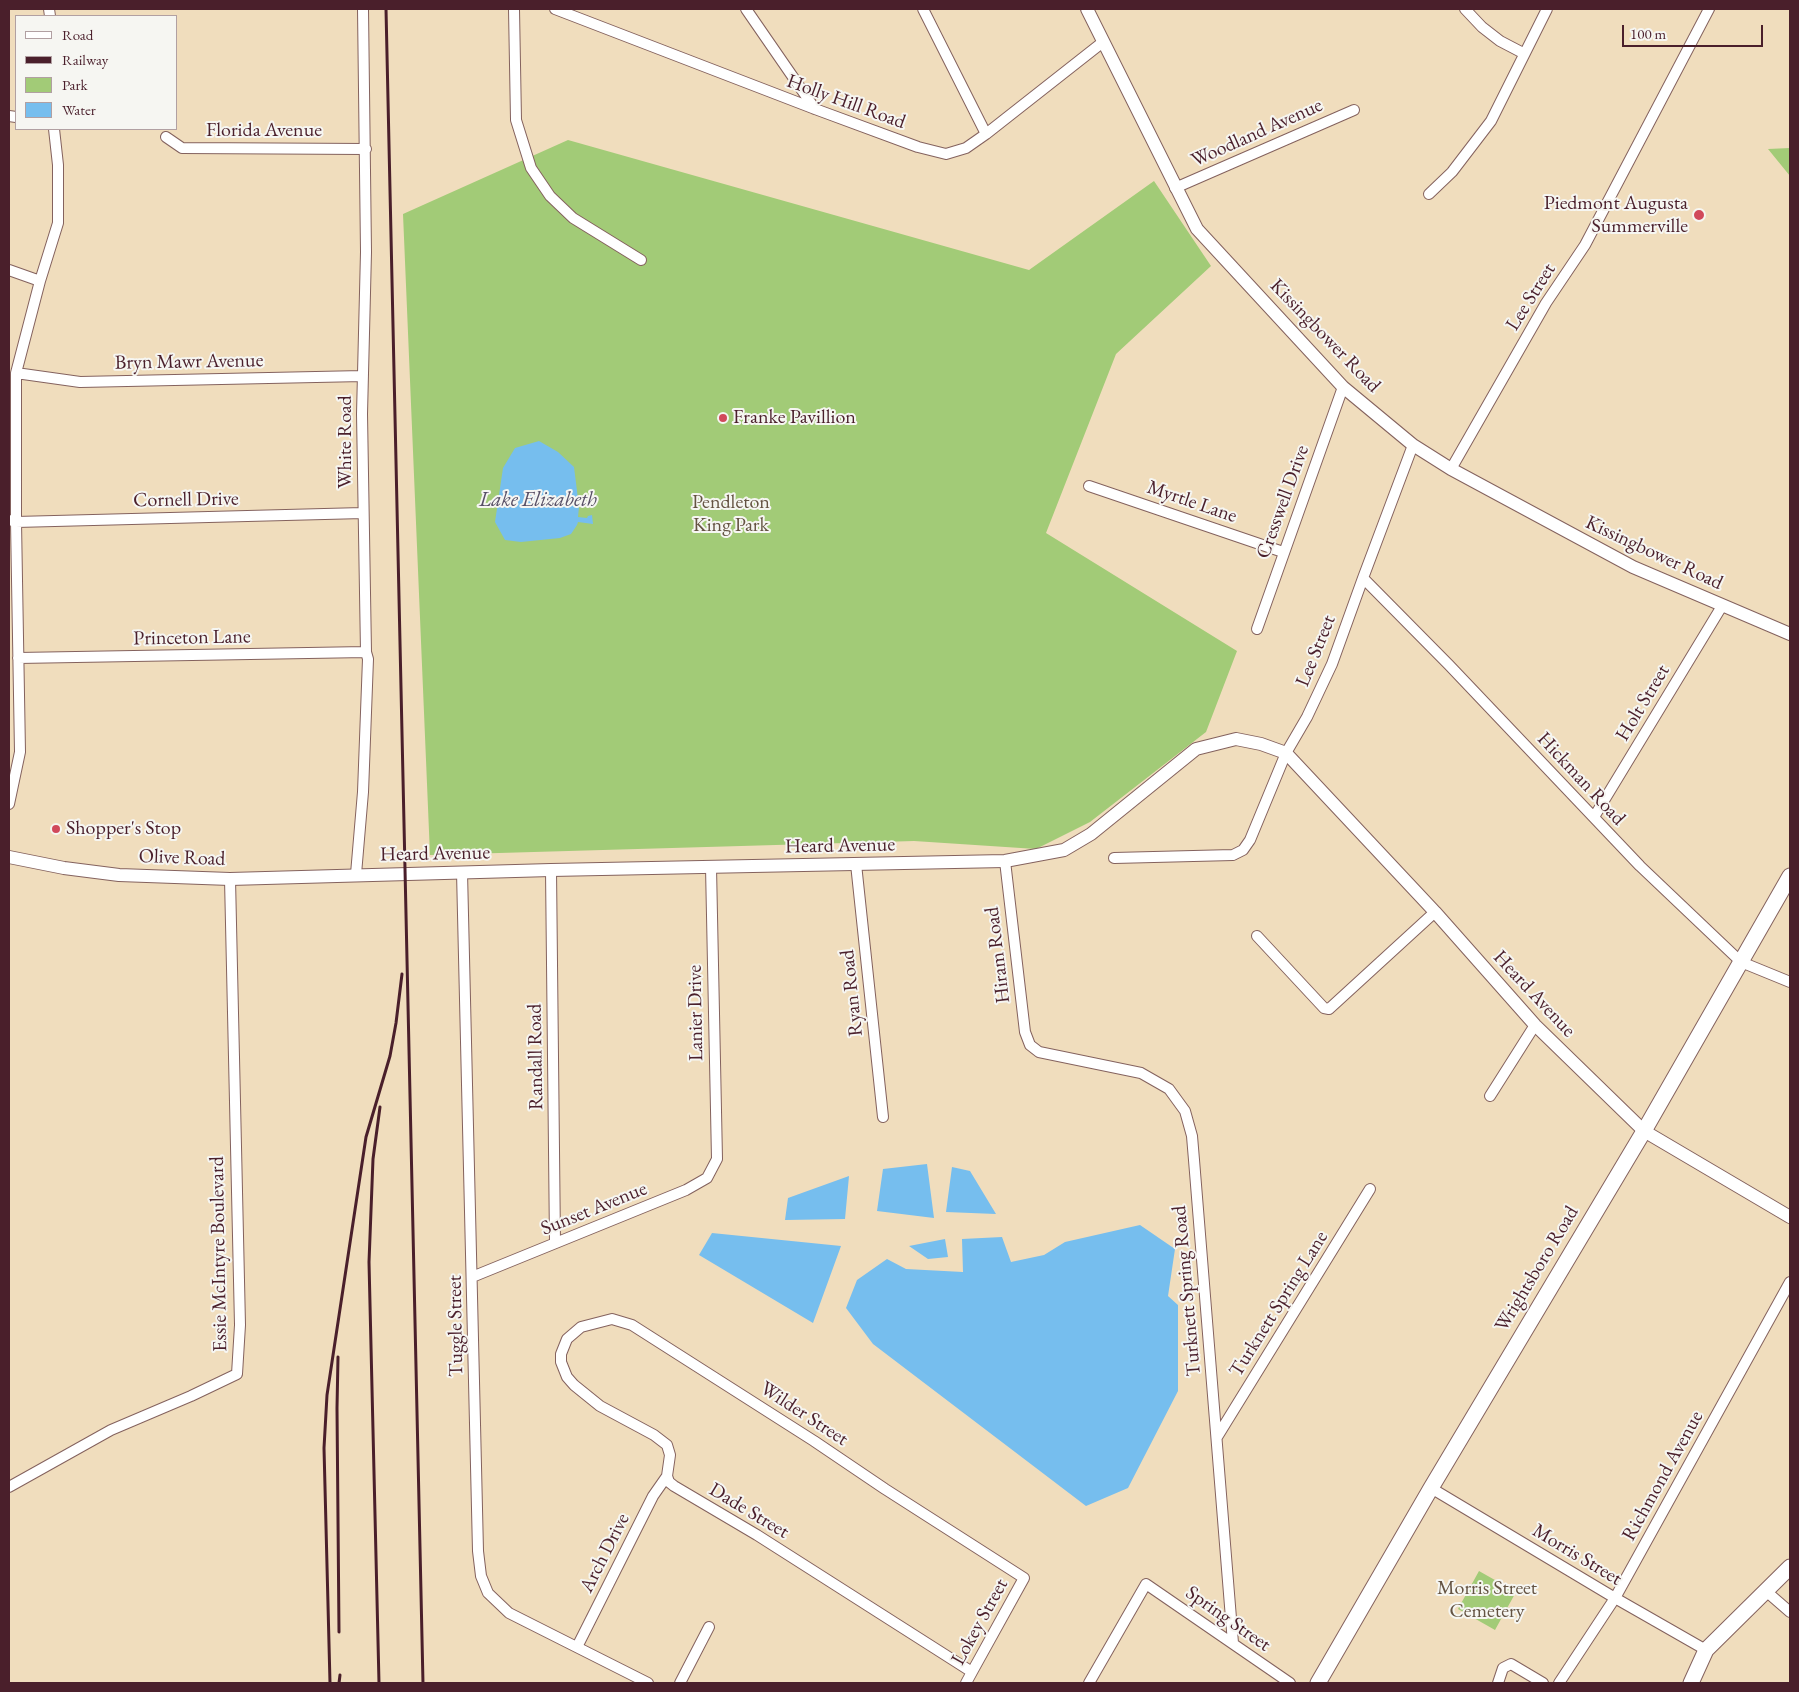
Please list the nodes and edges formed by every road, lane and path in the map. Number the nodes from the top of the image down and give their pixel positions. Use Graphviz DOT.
graph roads {
  1 [pos="363,9"];
  2 [pos="514,9"];
  3 [pos="555,9"];
  4 [pos="746,9"];
  5 [pos="923,9"];
  6 [pos="1087,9"];
  7 [pos="1465,9"];
  8 [pos="1547,9"];
  9 [pos="1709,9"];
  10 [pos="1103,42"];
  11 [pos="1523,54"];
  12 [pos="815,109"];
  13 [pos="1354,110"];
  14 [pos="54,130"];
  15 [pos="986,134"];
  16 [pos="166,137"];
  17 [pos="366,148"];
  18 [pos="1175,188"];
  19 [pos="1429,194"];
  20 [pos="640,260"];
  21 [pos="9,270"];
  22 [pos="40,281"];
  23 [pos="16,373"];
  24 [pos="363,376"];
  25 [pos="1343,387"];
  26 [pos="1413,445"];
  27 [pos="1451,469"];
  28 [pos="1089,486"];
  29 [pos="363,514"];
  30 [pos="12,521"];
  31 [pos="1283,552"];
  32 [pos="1363,578"];
  33 [pos="1722,606"];
  34 [pos="1257,628"];
  35 [pos="1790,634"];
  36 [pos="366,652"];
  37 [pos="18,658"];
  38 [pos="1286,753"];
  39 [pos="9,804"];
  40 [pos="1594,817"];
  41 [pos="9,857"];
  42 [pos="1114,858"];
  43 [pos="1005,861"];
  44 [pos="856,864"];
  45 [pos="711,867"];
  46 [pos="551,870"];
  47 [pos="462,872"];
  48 [pos="356,874"];
  49 [pos="1790,876"];
  50 [pos="230,879"];
  51 [pos="1435,912"];
  52 [pos="1257,936"];
  53 [pos="1741,962"];
  54 [pos="1790,982"];
  55 [pos="1535,1025"];
  56 [pos="1030,1045"];
  57 [pos="1490,1096"];
  58 [pos="883,1118"];
  59 [pos="1644,1131"];
  60 [pos="717,1159"];
  61 [pos="1370,1189"];
  62 [pos="1790,1217"];
  63 [pos="555,1244"];
  64 [pos="472,1277"];
  65 [pos="1790,1282"];
  66 [pos="1217,1437"];
  67 [pos="667,1476"];
  68 [pos="9,1487"];
  69 [pos="1431,1488"];
  70 [pos="1790,1567"];
  71 [pos="1024,1578"];
  72 [pos="1767,1592"];
  73 [pos="1615,1598"];
  74 [pos="1790,1612"];
  75 [pos="709,1626"];
  76 [pos="1233,1643"];
  77 [pos="577,1647"];
  78 [pos="1706,1650"];
  79 [pos="972,1672"];
  80 [pos="648,1683"];
  81 [pos="680,1683"];
  82 [pos="966,1683"];
  83 [pos="1089,1683"];
  84 [pos="1290,1683"];
  85 [pos="1318,1683"];
  86 [pos="1498,1683"];
  87 [pos="1542,1683"];
  88 [pos="1559,1683"];
  89 [pos="1691,1683"];
  1 -- 17 [label="street, White Road"];
  2 -- 20 [label="street"];
  3 -- 12 [label="street, Holly Hill Road"];
  4 -- 12 [label="street"];
  5 -- 15 [label="street"];
  6 -- 10 [label="street, Kissingbower Road"];
  7 -- 11 [label="street"];
  8 -- 11 [label="street"];
  9 -- 27 [label="street, Lee Street"];
  10 -- 15 [label="street, Holly Hill Road"];
  10 -- 18 [label="street, Kissingbower Road"];
  11 -- 19 [label="street"];
  12 -- 15 [label="street, Holly Hill Road"];
  13 -- 18 [label="street, Woodland Avenue"];
  14 -- 22 [label="street"];
  16 -- 17 [label="street, Florida Avenue"];
  17 -- 24 [label="street, White Road"];
  18 -- 25 [label="street, Kissingbower Road"];
  21 -- 22 [label="street"];
  22 -- 23 [label="street"];
  23 -- 24 [label="street, Bryn Mawr Avenue"];
  23 -- 30 [label="street"];
  24 -- 29 [label="street, White Road"];
  25 -- 26 [label="street, Kissingbower Road"];
  25 -- 31 [label="street, Cresswell Drive"];
  26 -- 27 [label="street, Kissingbower Road"];
  26 -- 32 [label="street, Lee Street"];
  27 -- 33 [label="street, Kissingbower Road"];
  28 -- 31 [label="street, Myrtle Lane"];
  29 -- 30 [label="street, Cornell Drive"];
  29 -- 36 [label="street, White Road"];
  30 -- 37 [label="street"];
  31 -- 34 [label="street, Cresswell Drive"];
  32 -- 38 [label="street, Lee Street"];
  32 -- 40 [label="street, Hickman Road"];
  33 -- 35 [label="street, Kissingbower Road"];
  33 -- 40 [label="street, Holt Street"];
  36 -- 37 [label="street, Princeton Lane"];
  36 -- 48 [label="street, White Road"];
  37 -- 39 [label="street"];
  38 -- 42 [label="street"];
  38 -- 43 [label="street, Heard Avenue"];
  38 -- 51 [label="street, Heard Avenue"];
  40 -- 53 [label="street, Hickman Road"];
  41 -- 50 [label="street, Olive Road"];
  43 -- 44 [label="street, Heard Avenue"];
  43 -- 56 [label="street, Hiram Road"];
  44 -- 45 [label="street, Heard Avenue"];
  44 -- 58 [label="street, Ryan Road"];
  45 -- 46 [label="street, Heard Avenue"];
  45 -- 60 [label="street, Lanier Drive"];
  46 -- 47 [label="street, Heard Avenue"];
  46 -- 63 [label="street, Randall Road"];
  47 -- 48 [label="street, Heard Avenue"];
  47 -- 64 [label="street, Tuggle Street"];
  48 -- 50 [label="street, Olive Road"];
  49 -- 53 [label="main road, Wrightsboro Road"];
  50 -- 68 [label="street, Essie McIntyre Boulevard"];
  51 -- 52 [label="street"];
  51 -- 55 [label="street, Heard Avenue"];
  53 -- 54 [label="street, Hickman Road"];
  53 -- 59 [label="main road, Wrightsboro Road"];
  55 -- 57 [label="street"];
  55 -- 59 [label="street, Heard Avenue"];
  56 -- 66 [label="street, Turknett Spring Road"];
  59 -- 62 [label="street, Heard Avenue"];
  59 -- 69 [label="main road, Wrightsboro Road"];
  60 -- 63 [label="street, Sunset Avenue"];
  61 -- 66 [label="street, Turknett Spring Lane"];
  63 -- 64 [label="street, Sunset Avenue"];
  64 -- 77 [label="street, Tuggle Street"];
  65 -- 73 [label="street, Richmond Avenue"];
  66 -- 76 [label="street, Turknett Spring Road"];
  67 -- 71 [label="street, Wilder Street"];
  67 -- 77 [label="street, Arch Drive"];
  67 -- 79 [label="street, Dade Street"];
  69 -- 73 [label="street, Morris Street"];
  69 -- 85 [label="main road, Wrightsboro Road"];
  70 -- 72 [label="main road"];
  71 -- 79 [label="street, Lokey Street"];
  72 -- 74 [label="street"];
  72 -- 78 [label="main road"];
  73 -- 78 [label="street, Morris Street"];
  73 -- 88 [label="street, Richmond Avenue"];
  75 -- 81 [label="street"];
  76 -- 83 [label="street, Spring Street"];
  76 -- 84 [label="street, Spring Street"];
  77 -- 80 [label="street, Tuggle Street"];
  78 -- 89 [label="main road"];
  79 -- 82 [label="street, Lokey Street"];
  86 -- 87 [label="street"];
}
